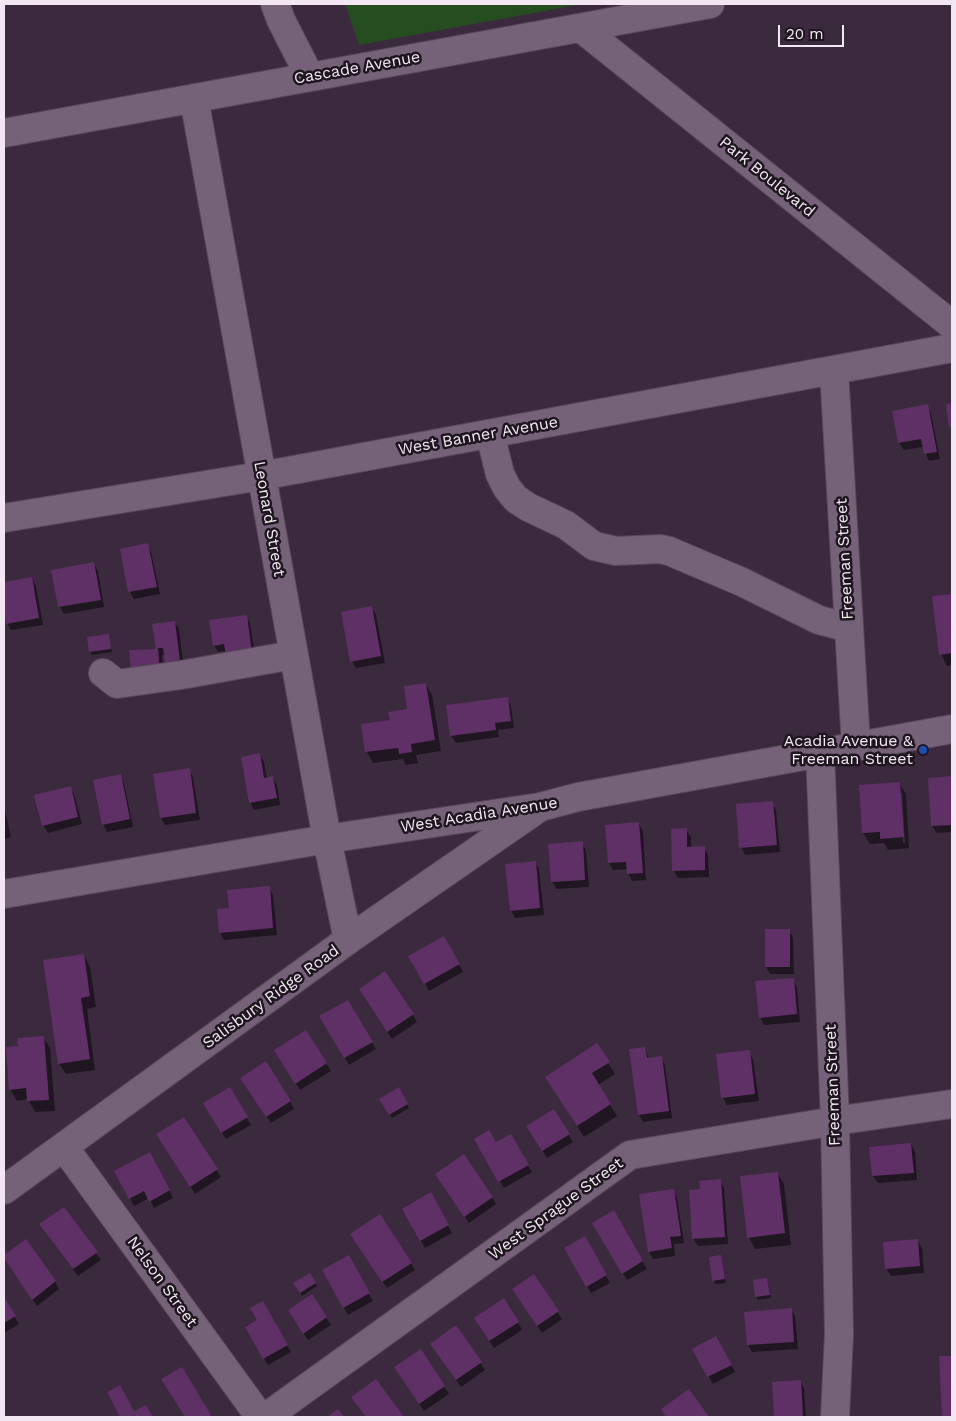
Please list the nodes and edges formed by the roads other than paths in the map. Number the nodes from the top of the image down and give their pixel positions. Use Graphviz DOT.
graph roads {
  1 [pos="275,4"];
  2 [pos="710,4"];
  3 [pos="581,28"];
  4 [pos="310,76"];
  5 [pos="194,98"];
  6 [pos="4,133"];
  7 [pos="952,325"];
  8 [pos="952,348"];
  9 [pos="834,371"];
  10 [pos="490,434"];
  11 [pos="261,476"];
  12 [pos="4,518"];
  13 [pos="849,628"];
  14 [pos="293,655"];
  15 [pos="103,673"];
  16 [pos="952,729"];
  17 [pos="856,746"];
  18 [pos="820,752"];
  19 [pos="540,807"];
  20 [pos="327,839"];
  21 [pos="4,894"];
  22 [pos="348,940"];
  23 [pos="952,1104"];
  24 [pos="834,1122"];
  25 [pos="64,1147"];
  26 [pos="4,1190"];
  27 [pos="260,1417"];
  28 [pos="266,1417"];
  29 [pos="835,1417"];
  1 -- 4 [label="street"];
  2 -- 3 [label="street, Cascade Avenue"];
  3 -- 4 [label="street, Cascade Avenue"];
  3 -- 7 [label="street, Park Boulevard"];
  4 -- 5 [label="street, Cascade Avenue"];
  5 -- 6 [label="street, Cascade Avenue"];
  5 -- 11 [label="street, Leonard Street"];
  8 -- 9 [label="street, West Banner Avenue"];
  9 -- 10 [label="street, West Banner Avenue"];
  9 -- 13 [label="street, Freeman Street"];
  10 -- 11 [label="street, West Banner Avenue"];
  10 -- 13 [label="street"];
  11 -- 12 [label="street, West Banner Avenue"];
  11 -- 14 [label="street, Leonard Street"];
  13 -- 17 [label="street, Freeman Street"];
  14 -- 15 [label="street"];
  14 -- 20 [label="street, Leonard Street"];
  16 -- 17 [label="street, West Acadia Avenue"];
  17 -- 18 [label="street, West Acadia Avenue"];
  18 -- 19 [label="street, West Acadia Avenue"];
  18 -- 24 [label="street, Freeman Street"];
  19 -- 20 [label="street, West Acadia Avenue"];
  19 -- 22 [label="street, Salisbury Ridge Road"];
  20 -- 21 [label="street, West Acadia Avenue"];
  20 -- 22 [label="street, Leonard Street"];
  22 -- 25 [label="street, Salisbury Ridge Road"];
  23 -- 24 [label="street, West Sprague Street"];
  24 -- 28 [label="street, West Sprague Street"];
  24 -- 29 [label="street, Freeman Street"];
  25 -- 26 [label="street, Salisbury Ridge Road"];
  25 -- 27 [label="street, Nelson Street"];
}
